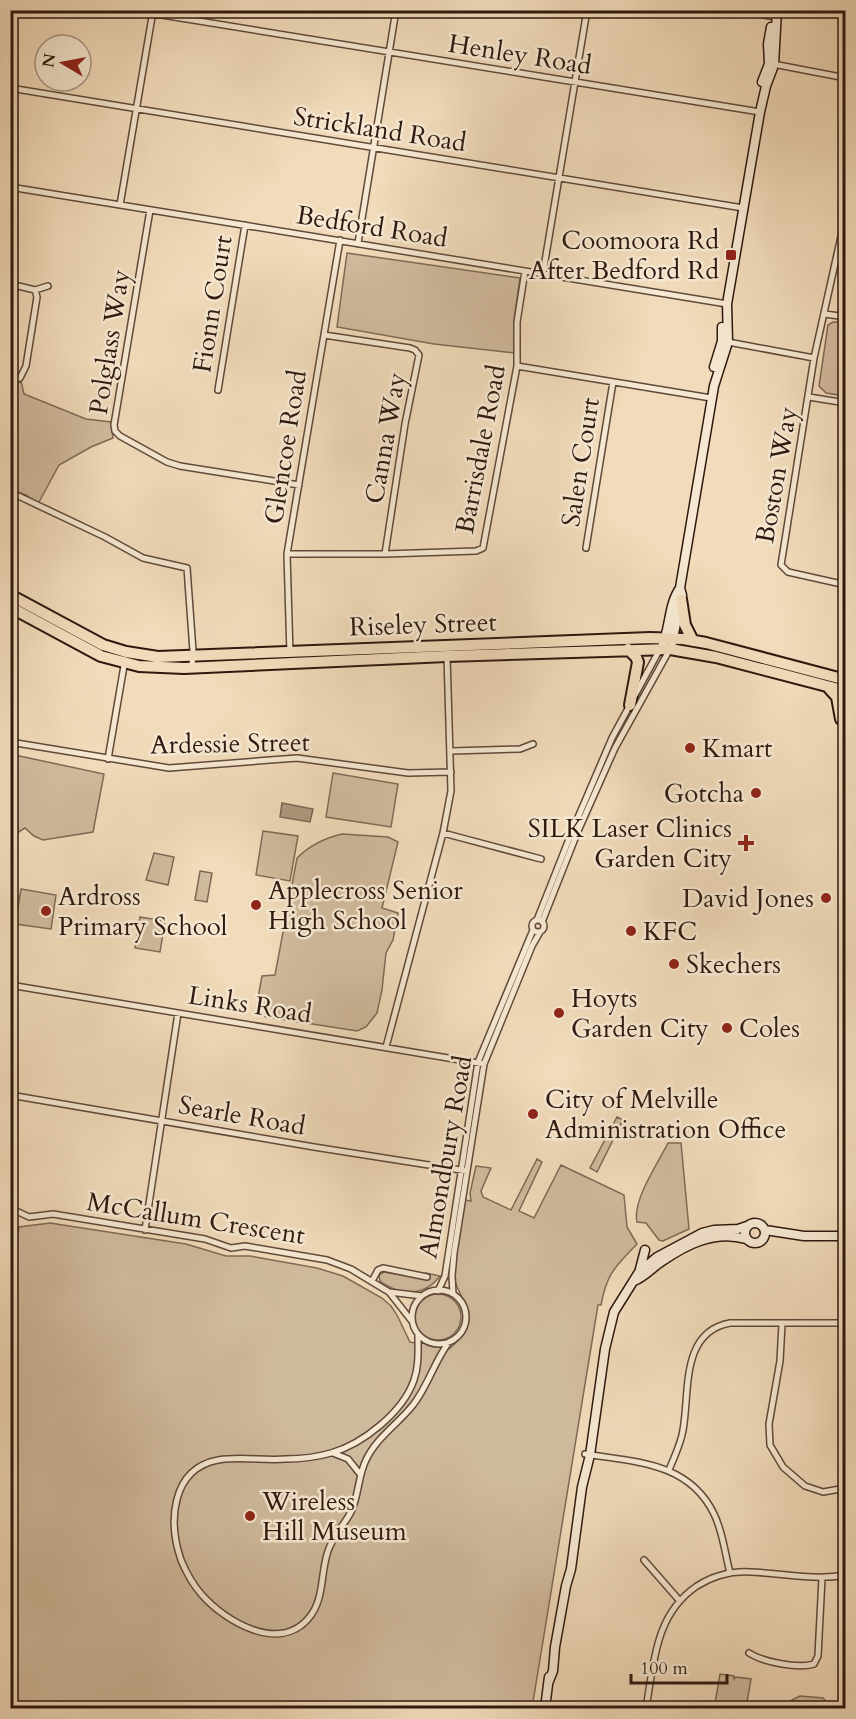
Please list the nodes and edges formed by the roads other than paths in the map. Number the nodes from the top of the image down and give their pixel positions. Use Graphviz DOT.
graph roads {
  1 [pos="131,10"];
  2 [pos="396,10"];
  3 [pos="587,10"];
  4 [pos="735,10"];
  5 [pos="153,12"];
  6 [pos="776,14"];
  7 [pos="389,52"];
  8 [pos="771,64"];
  9 [pos="846,78"];
  10 [pos="575,83"];
  11 [pos="10,88"];
  12 [pos="137,109"];
  13 [pos="760,112"];
  14 [pos="373,148"];
  15 [pos="558,178"];
  16 [pos="10,187"];
  17 [pos="120,205"];
  18 [pos="743,208"];
  19 [pos="150,210"];
  20 [pos="846,214"];
  21 [pos="244,225"];
  22 [pos="340,240"];
  23 [pos="358,243"];
  24 [pos="525,271"];
  25 [pos="543,273"];
  26 [pos="10,284"];
  27 [pos="48,286"];
  28 [pos="35,290"];
  29 [pos="727,303"];
  30 [pos="825,314"];
  31 [pos="846,317"];
  32 [pos="324,334"];
  33 [pos="725,342"];
  34 [pos="814,358"];
  35 [pos="517,366"];
  36 [pos="10,380"];
  37 [pos="614,382"];
  38 [pos="218,390"];
  39 [pos="809,397"];
  40 [pos="711,398"];
  41 [pos="846,403"];
  42 [pos="299,485"];
  43 [pos="10,492"];
  44 [pos="586,548"];
  45 [pos="287,554"];
  46 [pos="385,554"];
  47 [pos="846,585"];
  48 [pos="681,593"];
  49 [pos="10,595"];
  50 [pos="10,607"];
  51 [pos="693,641"];
  52 [pos="667,644"];
  53 [pos="628,649"];
  54 [pos="447,656"];
  55 [pos="290,657"];
  56 [pos="125,658"];
  57 [pos="193,662"];
  58 [pos="846,680"];
  59 [pos="827,686"];
  60 [pos="846,691"];
  61 [pos="630,705"];
  62 [pos="841,719"];
  63 [pos="10,742"];
  64 [pos="533,744"];
  65 [pos="451,751"];
  66 [pos="108,759"];
  67 [pos="451,771"];
  68 [pos="443,833"];
  69 [pos="541,860"];
  70 [pos="540,921"];
  71 [pos="536,931"];
  72 [pos="10,985"];
  73 [pos="178,1013"];
  74 [pos="386,1047"];
  75 [pos="481,1063"];
  76 [pos="10,1095"];
  77 [pos="160,1120"];
  78 [pos="464,1171"];
  79 [pos="10,1208"];
  80 [pos="747,1226"];
  81 [pos="145,1230"];
  82 [pos="764,1234"];
  83 [pos="846,1236"];
  84 [pos="746,1239"];
  85 [pos="645,1250"];
  86 [pos="639,1272"];
  87 [pos="427,1277"];
  88 [pos="372,1281"];
  89 [pos="633,1282"];
  90 [pos="438,1291"];
  91 [pos="389,1292"];
  92 [pos="453,1294"];
  93 [pos="422,1296"];
  94 [pos="411,1320"];
  95 [pos="846,1323"];
  96 [pos="782,1324"];
  97 [pos="418,1336"];
  98 [pos="449,1342"];
  99 [pos="333,1453"];
  100 [pos="587,1455"];
  101 [pos="669,1470"];
  102 [pos="360,1474"];
  103 [pos="846,1488"];
  104 [pos="644,1560"];
  105 [pos="730,1573"];
  106 [pos="846,1575"];
  107 [pos="822,1578"];
  108 [pos="679,1600"];
  109 [pos="749,1653"];
  110 [pos="545,1708"];
  111 [pos="646,1708"];
  1 -- 5 [label="street, Henley Road"];
  2 -- 7 [label="street"];
  3 -- 10 [label="street"];
  4 -- 6 [label="street"];
  5 -- 7 [label="street, Henley Road"];
  5 -- 12 [label="street"];
  6 -- 8 [label="street"];
  7 -- 10 [label="street, Henley Road"];
  7 -- 14 [label="street"];
  8 -- 9 [label="street"];
  8 -- 13 [label="street"];
  10 -- 13 [label="street, Henley Road"];
  10 -- 15 [label="street"];
  11 -- 12 [label="street, Strickland Road"];
  12 -- 14 [label="street, Strickland Road"];
  12 -- 17 [label="street"];
  13 -- 18 [label="street"];
  14 -- 15 [label="street, Strickland Road"];
  14 -- 23 [label="street"];
  15 -- 18 [label="street, Strickland Road"];
  15 -- 25 [label="street"];
  16 -- 17 [label="street, Bedford Road"];
  17 -- 19 [label="street, Bedford Road"];
  18 -- 29 [label="street"];
  19 -- 21 [label="street, Bedford Road"];
  19 -- 42 [label="street, Polglass Way"];
  20 -- 30 [label="street, Boston Way"];
  21 -- 22 [label="street, Bedford Road"];
  21 -- 38 [label="street, Fionn Court"];
  22 -- 23 [label="street, Bedford Road"];
  22 -- 32 [label="street, Glencoe Road"];
  23 -- 24 [label="street, Bedford Road"];
  24 -- 25 [label="street, Bedford Road"];
  24 -- 35 [label="street, Barrisdale Road"];
  25 -- 29 [label="street, Bedford Road"];
  26 -- 28 [label="street"];
  27 -- 28 [label="street"];
  28 -- 36 [label="street"];
  29 -- 33 [label="street"];
  30 -- 31 [label="street"];
  30 -- 34 [label="street, Boston Way"];
  32 -- 42 [label="street, Glencoe Road"];
  32 -- 46 [label="street, Canna Way"];
  33 -- 34 [label="street"];
  33 -- 40 [label="street"];
  34 -- 39 [label="street, Boston Way"];
  35 -- 37 [label="street"];
  35 -- 46 [label="street, Barrisdale Road"];
  37 -- 40 [label="street"];
  37 -- 44 [label="street, Salen Court"];
  39 -- 41 [label="street"];
  39 -- 47 [label="street, Boston Way"];
  40 -- 48 [label="street"];
  42 -- 45 [label="street, Glencoe Road"];
  43 -- 57 [label="street"];
  45 -- 46 [label="street, Barrisdale Road"];
  45 -- 55 [label="street, Glencoe Road"];
  48 -- 51 [label="highway"];
  48 -- 52 [label="street"];
  49 -- 56 [label="highway, Riseley Street"];
  50 -- 56 [label="highway, Riseley Street"];
  51 -- 52 [label="highway, Riseley Street"];
  51 -- 58 [label="highway, Riseley Street"];
  52 -- 53 [label="highway, Riseley Street"];
  52 -- 55 [label="highway, Riseley Street"];
  52 -- 59 [label="highway, Riseley Street"];
  52 -- 61 [label="street"];
  52 -- 70 [label="street"];
  53 -- 54 [label="highway, Riseley Street"];
  53 -- 61 [label="highway"];
  54 -- 55 [label="highway, Riseley Street"];
  54 -- 65 [label="street"];
  55 -- 57 [label="highway, Riseley Street"];
  56 -- 57 [label="highway, Riseley Street"];
  56 -- 66 [label="street"];
  59 -- 60 [label="highway, Riseley Street"];
  59 -- 62 [label="highway"];
  61 -- 70 [label="street"];
  63 -- 66 [label="street, Ardessie Street"];
  64 -- 65 [label="street"];
  65 -- 67 [label="street"];
  66 -- 67 [label="street, Ardessie Street"];
  67 -- 68 [label="street"];
  68 -- 69 [label="street"];
  68 -- 74 [label="street"];
  70 -- 71 [label="street"];
  70 -- 71 [label="street"];
  71 -- 75 [label="street, Almondbury Road"];
  72 -- 73 [label="street, Links Road"];
  73 -- 74 [label="street, Links Road"];
  73 -- 77 [label="street"];
  74 -- 75 [label="street, Links Road"];
  75 -- 78 [label="street, Almondbury Road"];
  76 -- 77 [label="street, Searle Road"];
  77 -- 78 [label="street, Searle Road"];
  77 -- 81 [label="street"];
  78 -- 90 [label="street, Almondbury Road"];
  78 -- 92 [label="street, Almondbury Road"];
  79 -- 81 [label="street, McCallum Crescent"];
  80 -- 82 [label="street"];
  80 -- 84 [label="street"];
  80 -- 86 [label="street"];
  81 -- 88 [label="street, McCallum Crescent"];
  82 -- 83 [label="street"];
  82 -- 84 [label="street"];
  84 -- 89 [label="street"];
  85 -- 86 [label="street"];
  86 -- 89 [label="street"];
  87 -- 88 [label="street"];
  88 -- 91 [label="street, McCallum Crescent"];
  89 -- 100 [label="street"];
  90 -- 92 [label="street"];
  90 -- 93 [label="street"];
  91 -- 93 [label="street, McCallum Crescent"];
  91 -- 94 [label="street, McCallum Crescent"];
  92 -- 98 [label="street"];
  93 -- 94 [label="street"];
  94 -- 97 [label="street"];
  95 -- 96 [label="street"];
  96 -- 101 [label="street"];
  96 -- 103 [label="street"];
  97 -- 98 [label="street"];
  97 -- 99 [label="street"];
  98 -- 102 [label="street"];
  99 -- 102 [label="street"];
  99 -- 102 [label="street"];
  100 -- 101 [label="street"];
  100 -- 110 [label="street"];
  101 -- 105 [label="street"];
  104 -- 108 [label="street"];
  105 -- 107 [label="street"];
  105 -- 108 [label="street"];
  106 -- 107 [label="street"];
  107 -- 109 [label="street"];
  108 -- 111 [label="street"];
}
